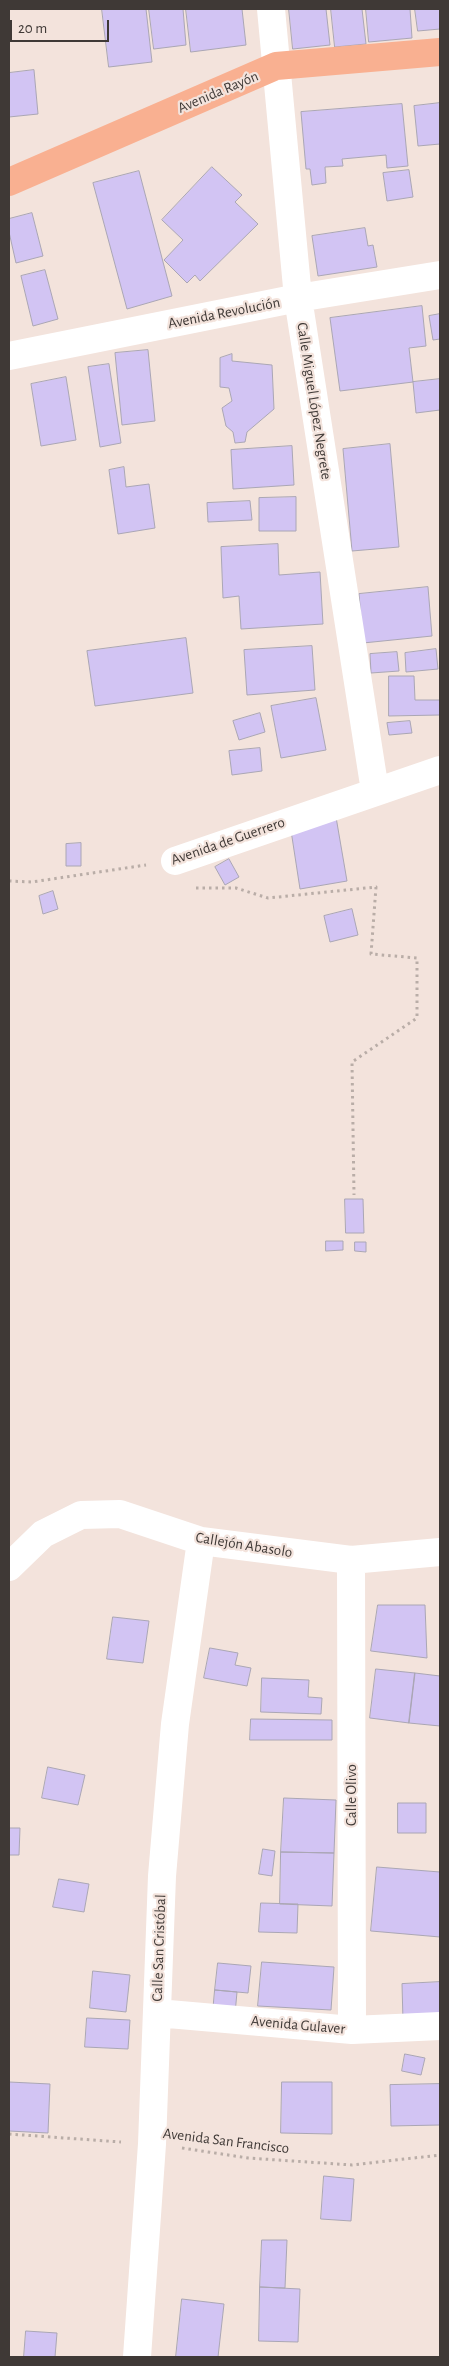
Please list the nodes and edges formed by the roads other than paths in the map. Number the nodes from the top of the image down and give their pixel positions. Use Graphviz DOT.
graph roads {
  1 [pos="271,9"];
  2 [pos="440,52"];
  3 [pos="276,66"];
  4 [pos="9,182"];
  5 [pos="440,275"];
  6 [pos="298,298"];
  7 [pos="9,356"];
  8 [pos="440,770"];
  9 [pos="375,791"];
  10 [pos="175,861"];
  11 [pos="202,1541"];
  12 [pos="440,1552"];
  13 [pos="351,1560"];
  14 [pos="9,1567"];
  15 [pos="157,2013"];
  16 [pos="440,2026"];
  17 [pos="352,2030"];
  18 [pos="137,2357"];
  1 -- 3 [label="street, Calle Miguel López Negrete"];
  2 -- 3 [label="main road, Avenida Rayón"];
  3 -- 4 [label="main road, Avenida Rayón"];
  3 -- 6 [label="street, Calle Miguel López Negrete"];
  5 -- 6 [label="street, Avenida Revolución"];
  6 -- 7 [label="street, Avenida Revolución"];
  6 -- 9 [label="street, Calle Miguel López Negrete"];
  8 -- 9 [label="street, Avenida de Guerrero"];
  9 -- 10 [label="street, Avenida de Guerrero"];
  11 -- 13 [label="street, Callejón Abasolo"];
  11 -- 14 [label="street, Callejón Abasolo"];
  11 -- 15 [label="street, Calle San Cristóbal"];
  12 -- 13 [label="street, Callejón Abasolo"];
  13 -- 17 [label="street, Calle Olivo"];
  15 -- 17 [label="street, Avenida Gulaver"];
  15 -- 18 [label="street, Calle San Cristóbal"];
  16 -- 17 [label="street, Avenida Gulaver"];
}
